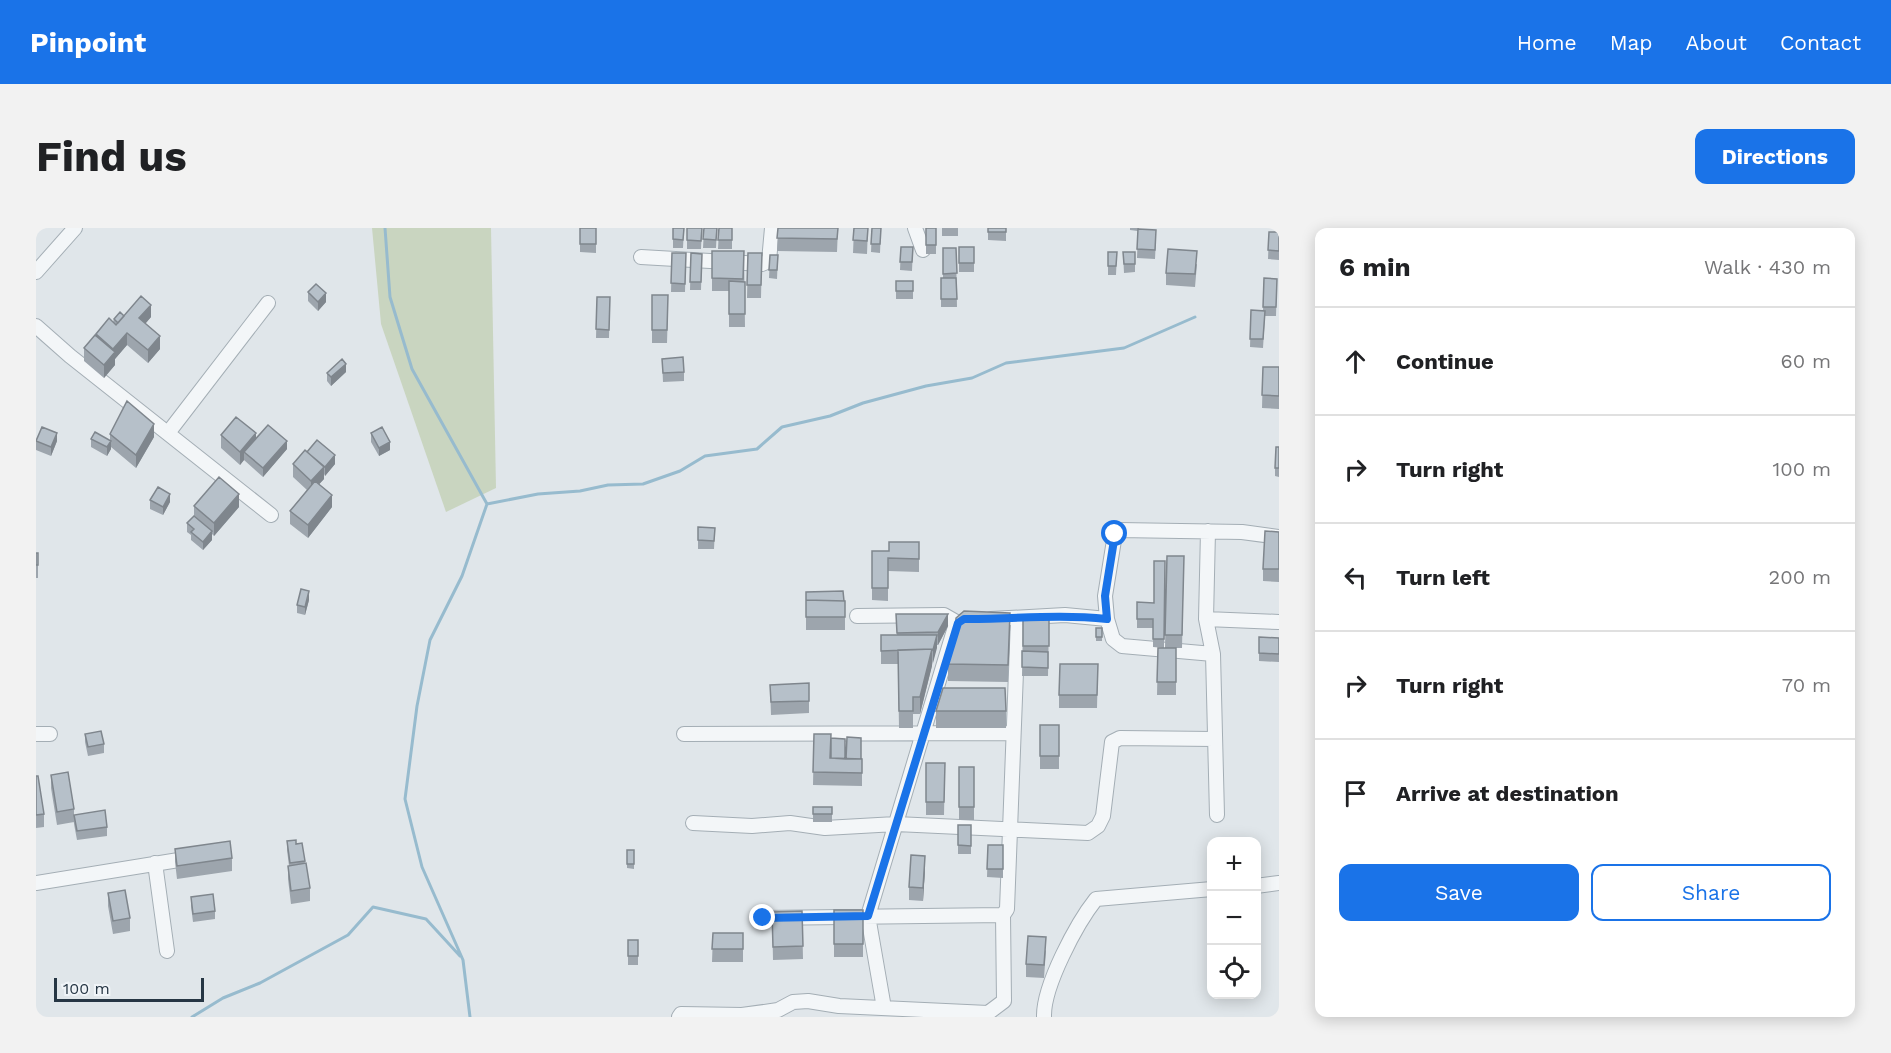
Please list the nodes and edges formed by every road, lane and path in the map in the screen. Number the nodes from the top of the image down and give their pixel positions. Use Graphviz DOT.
graph roads {
  1 [pos="75,228"];
  2 [pos="772,228"];
  3 [pos="915,228"];
  4 [pos="923,250"];
  5 [pos="641,257"];
  6 [pos="36,272"];
  7 [pos="268,303"];
  8 [pos="36,326"];
  9 [pos="168,433"];
  10 [pos="270,515"];
  11 [pos="1208,531"];
  12 [pos="1279,537"];
  13 [pos="857,616"];
  14 [pos="1018,619"];
  15 [pos="1107,619"];
  16 [pos="1206,619"];
  17 [pos="1279,622"];
  18 [pos="958,623"];
  19 [pos="1213,654"];
  20 [pos="923,733"];
  21 [pos="1012,733"];
  22 [pos="36,734"];
  23 [pos="50,734"];
  24 [pos="684,734"];
  25 [pos="1214,739"];
  26 [pos="1217,815"];
  27 [pos="693,824"];
  28 [pos="896,824"];
  29 [pos="1009,829"];
  30 [pos="207,855"];
  31 [pos="155,863"];
  32 [pos="36,883"];
  33 [pos="1279,884"];
  34 [pos="1261,886"];
  35 [pos="1207,889"];
  36 [pos="1003,915"];
  37 [pos="868,916"];
  38 [pos="763,918"];
  39 [pos="167,951"];
  40 [pos="884,1008"];
  41 [pos="679,1017"];
  42 [pos="1044,1017"];
  1 -- 6 [label="street"];
  2 -- 5 [label="street"];
  3 -- 4 [label="street"];
  7 -- 9 [label="street"];
  8 -- 9 [label="street"];
  9 -- 10 [label="street"];
  11 -- 12 [label="street"];
  11 -- 15 [label="street"];
  11 -- 16 [label="street"];
  13 -- 18 [label="street"];
  14 -- 15 [label="street"];
  14 -- 18 [label="street"];
  14 -- 21 [label="street"];
  15 -- 19 [label="street"];
  16 -- 17 [label="street"];
  16 -- 19 [label="street"];
  18 -- 20 [label="street"];
  19 -- 25 [label="street"];
  20 -- 21 [label="street"];
  20 -- 24 [label="street"];
  20 -- 28 [label="street"];
  21 -- 29 [label="street"];
  22 -- 23 [label="street"];
  25 -- 26 [label="street"];
  25 -- 29 [label="street"];
  27 -- 28 [label="street"];
  28 -- 29 [label="street"];
  28 -- 37 [label="street"];
  29 -- 36 [label="street"];
  30 -- 31 [label="street"];
  31 -- 32 [label="street"];
  31 -- 39 [label="street"];
  33 -- 34 [label="street"];
  35 -- 42 [label="street"];
  36 -- 37 [label="street"];
  36 -- 40 [label="street"];
  37 -- 38 [label="street"];
  37 -- 40 [label="street"];
  40 -- 41 [label="street"];
}
